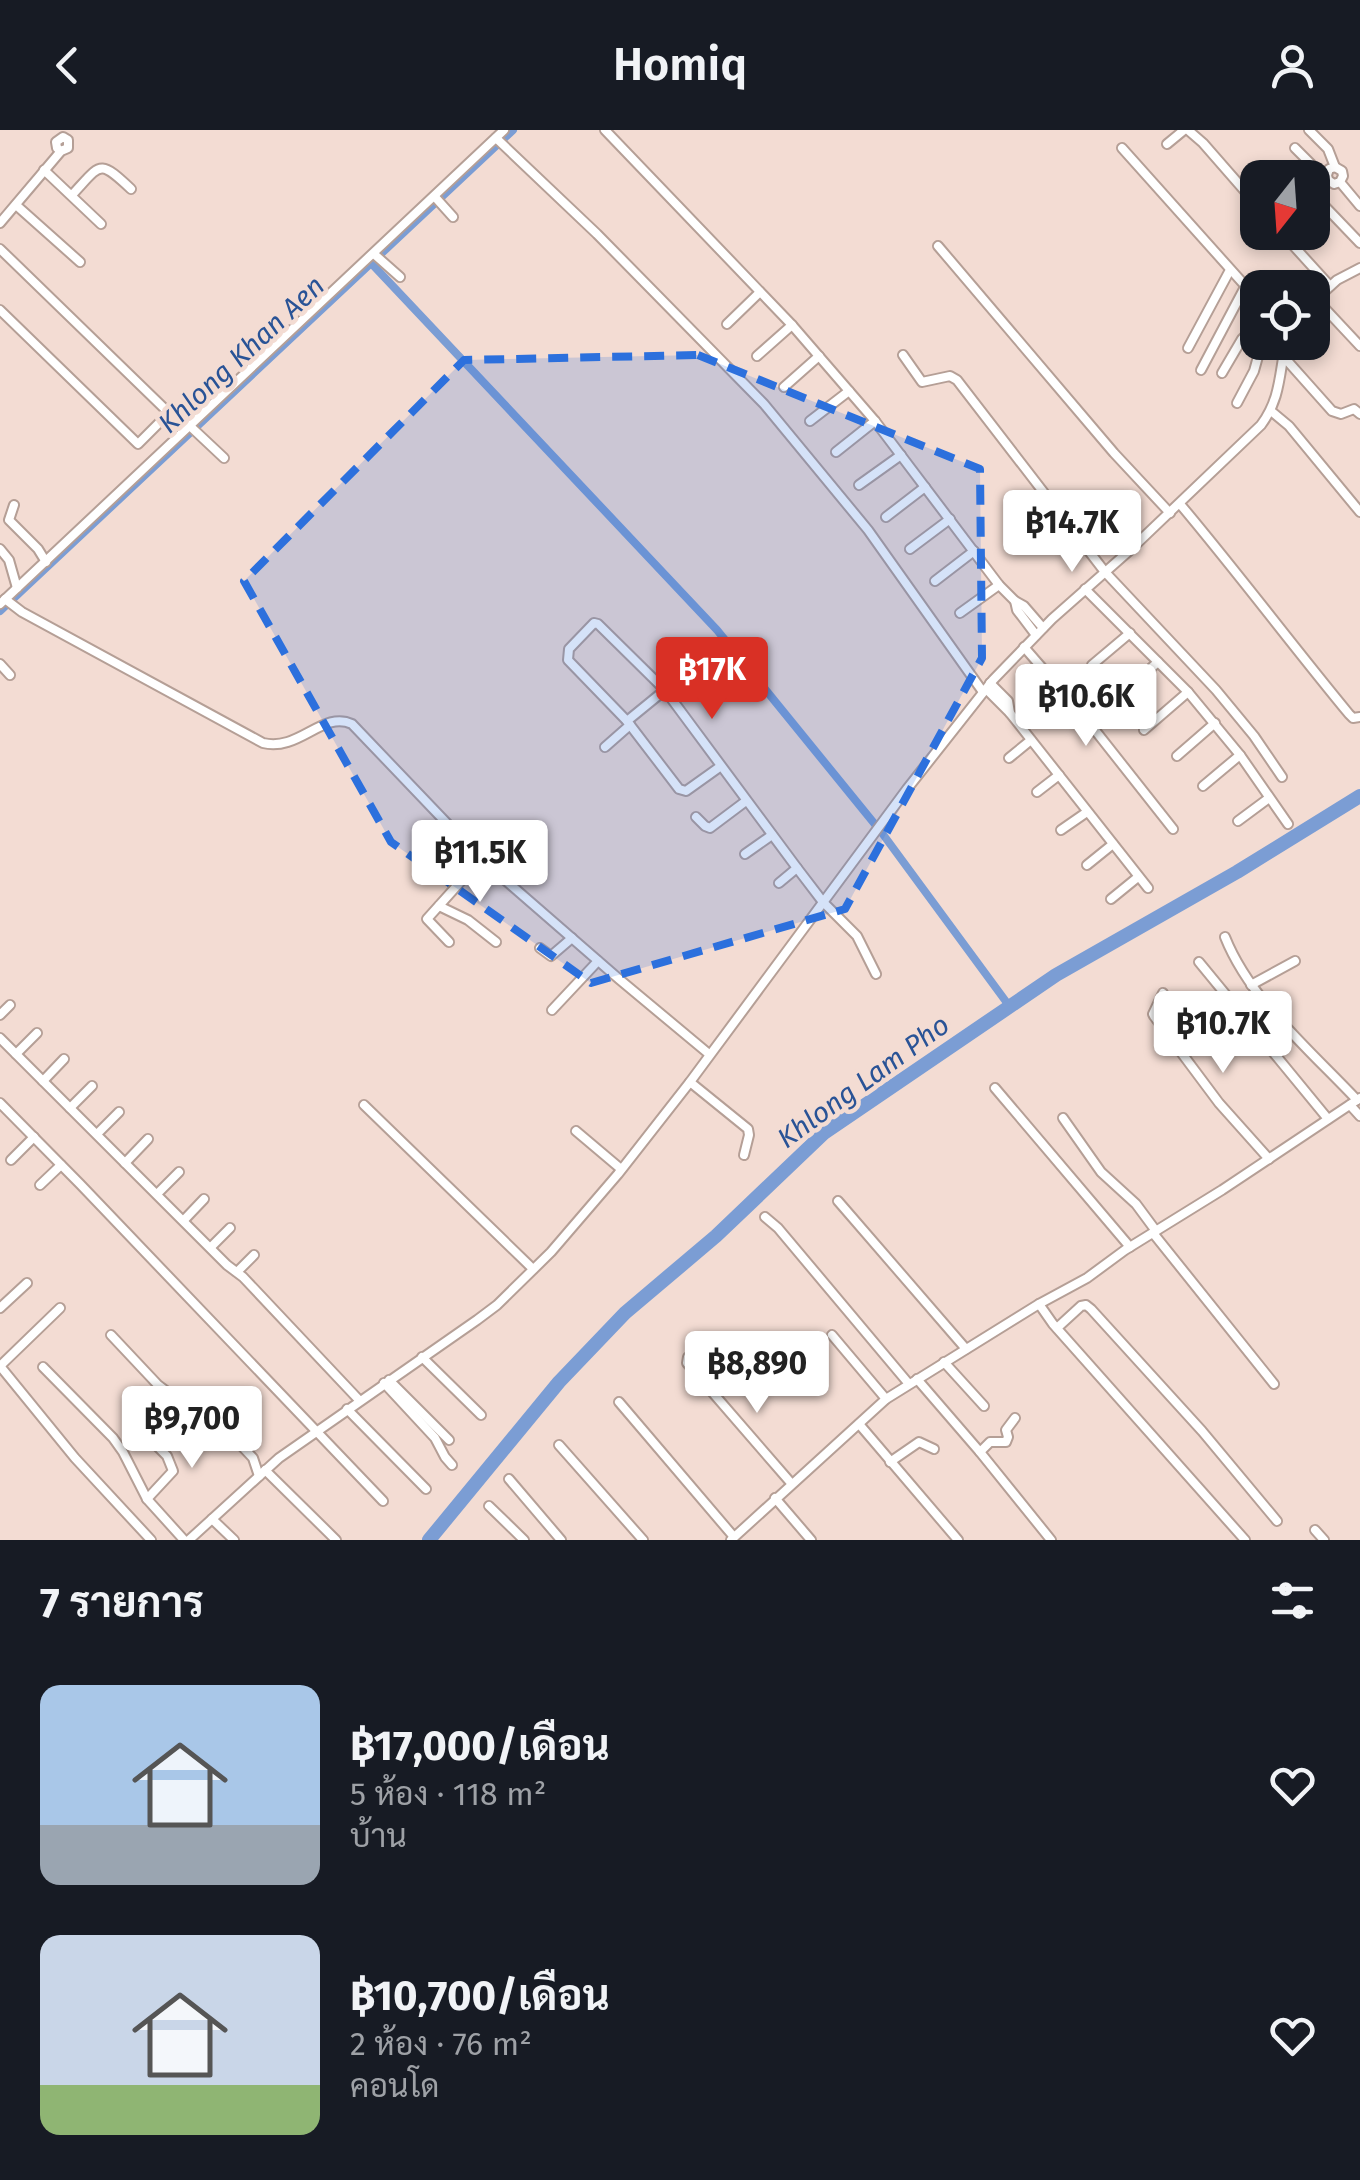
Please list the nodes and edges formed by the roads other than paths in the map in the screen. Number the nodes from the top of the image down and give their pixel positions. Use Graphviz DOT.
graph roads {
  1 [pos="52,130"];
  2 [pos="504,130"];
  3 [pos="606,130"];
  4 [pos="1186,130"];
  5 [pos="1309,130"];
  6 [pos="64,134"];
  7 [pos="496,138"];
  8 [pos="1166,144"];
  9 [pos="59,146"];
  10 [pos="1122,148"];
  11 [pos="1296,148"];
  12 [pos="1308,160"];
  13 [pos="1335,167"];
  14 [pos="1330,169"];
  15 [pos="44,170"];
  16 [pos="1330,181"];
  17 [pos="1340,182"];
  18 [pos="1240,185"];
  19 [pos="131,189"];
  20 [pos="72,195"];
  21 [pos="436,198"];
  22 [pos="16,204"];
  23 [pos="1360,206"];
  24 [pos="1330,212"];
  25 [pos="451,214"];
  26 [pos="0,223"];
  27 [pos="101,224"];
  28 [pos="1360,243"];
  29 [pos="938,246"];
  30 [pos="0,249"];
  31 [pos="1298,250"];
  32 [pos="376,255"];
  33 [pos="80,262"];
  34 [pos="1360,268"];
  35 [pos="1230,270"];
  36 [pos="1316,270"];
  37 [pos="400,278"];
  38 [pos="1240,281"];
  39 [pos="1330,286"];
  40 [pos="760,292"];
  41 [pos="1240,296"];
  42 [pos="0,310"];
  43 [pos="1330,316"];
  44 [pos="727,324"];
  45 [pos="792,325"];
  46 [pos="1240,342"];
  47 [pos="1360,346"];
  48 [pos="1188,348"];
  49 [pos="756,356"];
  50 [pos="819,356"];
  51 [pos="903,356"];
  52 [pos="1257,360"];
  53 [pos="1283,360"];
  54 [pos="1287,360"];
  55 [pos="1201,370"];
  56 [pos="1222,373"];
  57 [pos="784,387"];
  58 [pos="849,391"];
  59 [pos="1237,404"];
  60 [pos="1272,411"];
  61 [pos="1360,414"];
  62 [pos="810,420"];
  63 [pos="875,421"];
  64 [pos="192,428"];
  65 [pos="836,452"];
  66 [pos="901,454"];
  67 [pos="224,458"];
  68 [pos="860,485"];
  69 [pos="925,487"];
  70 [pos="1180,504"];
  71 [pos="14,505"];
  72 [pos="1360,512"];
  73 [pos="1170,513"];
  74 [pos="886,517"];
  75 [pos="950,519"];
  76 [pos="0,548"];
  77 [pos="910,549"];
  78 [pos="974,552"];
  79 [pos="46,562"];
  80 [pos="1104,572"];
  81 [pos="935,581"];
  82 [pos="998,585"];
  83 [pos="18,588"];
  84 [pos="1085,589"];
  85 [pos="4,602"];
  86 [pos="960,613"];
  87 [pos="1040,632"];
  88 [pos="1130,633"];
  89 [pos="1024,647"];
  90 [pos="1158,662"];
  91 [pos="0,664"];
  92 [pos="1092,665"];
  93 [pos="10,675"];
  94 [pos="986,688"];
  95 [pos="665,690"];
  96 [pos="1188,692"];
  97 [pos="1120,695"];
  98 [pos="1360,717"];
  99 [pos="628,723"];
  100 [pos="1214,723"];
  101 [pos="1144,730"];
  102 [pos="1031,740"];
  103 [pos="605,748"];
  104 [pos="1240,755"];
  105 [pos="1177,756"];
  106 [pos="1009,758"];
  107 [pos="721,766"];
  108 [pos="1058,775"];
  109 [pos="1282,777"];
  110 [pos="1203,786"];
  111 [pos="1037,792"];
  112 [pos="1270,798"];
  113 [pos="746,800"];
  114 [pos="1087,812"];
  115 [pos="696,818"];
  116 [pos="1238,822"];
  117 [pos="1288,824"];
  118 [pos="1173,828"];
  119 [pos="1062,830"];
  120 [pos="772,835"];
  121 [pos="1113,844"];
  122 [pos="746,854"];
  123 [pos="481,859"];
  124 [pos="1087,866"];
  125 [pos="797,868"];
  126 [pos="1138,877"];
  127 [pos="779,883"];
  128 [pos="1148,888"];
  129 [pos="1110,899"];
  130 [pos="823,902"];
  131 [pos="439,906"];
  132 [pos="1225,937"];
  133 [pos="572,938"];
  134 [pos="449,942"];
  135 [pos="496,942"];
  136 [pos="540,948"];
  137 [pos="598,961"];
  138 [pos="1294,961"];
  139 [pos="1198,962"];
  140 [pos="876,974"];
  141 [pos="1251,985"];
  142 [pos="1163,993"];
  143 [pos="10,1005"];
  144 [pos="552,1010"];
  145 [pos="0,1015"];
  146 [pos="37,1032"];
  147 [pos="0,1038"];
  148 [pos="16,1054"];
  149 [pos="709,1054"];
  150 [pos="64,1059"];
  151 [pos="42,1080"];
  152 [pos="690,1082"];
  153 [pos="92,1086"];
  154 [pos="995,1088"];
  155 [pos="1356,1101"];
  156 [pos="364,1105"];
  157 [pos="70,1108"];
  158 [pos="2,1110"];
  159 [pos="119,1112"];
  160 [pos="1360,1116"];
  161 [pos="1063,1118"];
  162 [pos="1328,1120"];
  163 [pos="576,1131"];
  164 [pos="96,1134"];
  165 [pos="34,1137"];
  166 [pos="148,1140"];
  167 [pos="744,1156"];
  168 [pos="1268,1159"];
  169 [pos="11,1160"];
  170 [pos="125,1162"];
  171 [pos="62,1165"];
  172 [pos="621,1169"];
  173 [pos="179,1172"];
  174 [pos="40,1185"];
  175 [pos="157,1194"];
  176 [pos="204,1199"];
  177 [pos="838,1201"];
  178 [pos="765,1217"];
  179 [pos="184,1220"];
  180 [pos="230,1228"];
  181 [pos="1155,1232"];
  182 [pos="211,1248"];
  183 [pos="1130,1248"];
  184 [pos="254,1256"];
  185 [pos="533,1270"];
  186 [pos="238,1272"];
  187 [pos="27,1283"];
  188 [pos="1039,1304"];
  189 [pos="0,1308"];
  190 [pos="60,1308"];
  191 [pos="1057,1328"];
  192 [pos="110,1335"];
  193 [pos="832,1336"];
  194 [pos="706,1346"];
  195 [pos="966,1349"];
  196 [pos="422,1356"];
  197 [pos="944,1362"];
  198 [pos="0,1366"];
  199 [pos="43,1368"];
  200 [pos="913,1381"];
  201 [pos="386,1382"];
  202 [pos="1274,1384"];
  203 [pos="886,1399"];
  204 [pos="360,1400"];
  205 [pos="619,1402"];
  206 [pos="984,1406"];
  207 [pos="346,1409"];
  208 [pos="481,1415"];
  209 [pos="1015,1418"];
  210 [pos="216,1421"];
  211 [pos="859,1424"];
  212 [pos="315,1431"];
  213 [pos="209,1439"];
  214 [pos="151,1440"];
  215 [pos="449,1440"];
  216 [pos="559,1445"];
  217 [pos="934,1450"];
  218 [pos="980,1452"];
  219 [pos="890,1462"];
  220 [pos="452,1465"];
  221 [pos="262,1473"];
  222 [pos="509,1479"];
  223 [pos="791,1483"];
  224 [pos="426,1489"];
  225 [pos="775,1498"];
  226 [pos="147,1499"];
  227 [pos="383,1502"];
  228 [pos="490,1506"];
  229 [pos="212,1519"];
  230 [pos="1278,1521"];
  231 [pos="1315,1530"];
  232 [pos="732,1538"];
  233 [pos="151,1540"];
  234 [pos="187,1540"];
  235 [pos="234,1540"];
  236 [pos="336,1540"];
  237 [pos="524,1540"];
  238 [pos="561,1540"];
  239 [pos="643,1540"];
  240 [pos="812,1540"];
  241 [pos="958,1540"];
  242 [pos="1051,1540"];
  243 [pos="1245,1540"];
  244 [pos="1324,1540"];
  1 -- 9 [label="street"];
  2 -- 7 [label="street"];
  3 -- 40 [label="street"];
  4 -- 8 [label="street"];
  4 -- 18 [label="street"];
  5 -- 13 [label="street"];
  6 -- 9 [label="street"];
  7 -- 21 [label="street"];
  7 -- 94 [label="street"];
  9 -- 15 [label="street"];
  10 -- 35 [label="street"];
  11 -- 12 [label="street"];
  13 -- 14 [label="street"];
  13 -- 17 [label="street"];
  15 -- 20 [label="street"];
  15 -- 22 [label="street"];
  16 -- 17 [label="street"];
  17 -- 23 [label="street"];
  19 -- 20 [label="street"];
  20 -- 27 [label="street"];
  21 -- 25 [label="street"];
  21 -- 32 [label="street"];
  22 -- 26 [label="street"];
  22 -- 33 [label="street"];
  24 -- 28 [label="street"];
  29 -- 73 [label="street"];
  30 -- 42 [label="street"];
  31 -- 36 [label="street"];
  32 -- 37 [label="street"];
  32 -- 64 [label="street"];
  34 -- 39 [label="street"];
  35 -- 38 [label="street"];
  35 -- 48 [label="street"];
  40 -- 44 [label="street"];
  40 -- 45 [label="street"];
  41 -- 55 [label="street"];
  43 -- 47 [label="street"];
  45 -- 49 [label="street"];
  45 -- 50 [label="street"];
  46 -- 56 [label="street"];
  50 -- 57 [label="street"];
  50 -- 58 [label="street"];
  51 -- 80 [label="street"];
  52 -- 59 [label="street"];
  53 -- 60 [label="street"];
  54 -- 61 [label="street"];
  58 -- 62 [label="street"];
  58 -- 63 [label="street"];
  60 -- 70 [label="street"];
  60 -- 72 [label="street"];
  63 -- 65 [label="street"];
  63 -- 66 [label="street"];
  64 -- 67 [label="street"];
  64 -- 79 [label="street"];
  66 -- 68 [label="street"];
  66 -- 69 [label="street"];
  69 -- 74 [label="street"];
  69 -- 75 [label="street"];
  70 -- 73 [label="street"];
  70 -- 98 [label="street"];
  71 -- 79 [label="street"];
  73 -- 80 [label="street"];
  75 -- 77 [label="street"];
  75 -- 78 [label="street"];
  76 -- 83 [label="street"];
  78 -- 81 [label="street"];
  78 -- 82 [label="street"];
  79 -- 83 [label="street"];
  80 -- 84 [label="street"];
  80 -- 109 [label="street"];
  82 -- 86 [label="street"];
  82 -- 87 [label="street"];
  83 -- 85 [label="street"];
  84 -- 87 [label="street"];
  84 -- 88 [label="street"];
  85 -- 123 [label="street"];
  87 -- 89 [label="street"];
  88 -- 90 [label="street"];
  88 -- 92 [label="street"];
  89 -- 94 [label="street"];
  89 -- 118 [label="street"];
  90 -- 96 [label="street"];
  90 -- 97 [label="street"];
  91 -- 93 [label="street"];
  94 -- 102 [label="street"];
  94 -- 130 [label="street"];
  95 -- 99 [label="street"];
  95 -- 99 [label="street"];
  95 -- 107 [label="street"];
  96 -- 100 [label="street"];
  96 -- 101 [label="street"];
  99 -- 103 [label="street"];
  99 -- 107 [label="street"];
  100 -- 104 [label="street"];
  100 -- 105 [label="street"];
  102 -- 106 [label="street"];
  102 -- 108 [label="street"];
  104 -- 110 [label="street"];
  104 -- 112 [label="street"];
  107 -- 113 [label="street"];
  108 -- 111 [label="street"];
  108 -- 114 [label="street"];
  112 -- 116 [label="street"];
  112 -- 117 [label="street"];
  113 -- 115 [label="street"];
  113 -- 120 [label="street"];
  114 -- 119 [label="street"];
  114 -- 121 [label="street"];
  120 -- 122 [label="street"];
  120 -- 125 [label="street"];
  121 -- 124 [label="street"];
  121 -- 126 [label="street"];
  123 -- 131 [label="street"];
  123 -- 133 [label="street"];
  125 -- 127 [label="street"];
  125 -- 130 [label="street"];
  126 -- 128 [label="street"];
  126 -- 129 [label="street"];
  130 -- 140 [label="street"];
  130 -- 149 [label="street"];
  131 -- 134 [label="street"];
  131 -- 135 [label="street"];
  132 -- 141 [label="street"];
  133 -- 136 [label="street"];
  133 -- 137 [label="street"];
  137 -- 144 [label="street"];
  137 -- 149 [label="street"];
  138 -- 141 [label="street"];
  139 -- 162 [label="street"];
  141 -- 155 [label="street"];
  142 -- 168 [label="street"];
  143 -- 145 [label="street"];
  146 -- 148 [label="street"];
  147 -- 148 [label="street"];
  148 -- 151 [label="street"];
  149 -- 152 [label="street"];
  150 -- 151 [label="street"];
  151 -- 157 [label="street"];
  152 -- 167 [label="street"];
  152 -- 172 [label="street"];
  153 -- 157 [label="street"];
  154 -- 183 [label="street"];
  155 -- 160 [label="street"];
  155 -- 162 [label="street"];
  156 -- 185 [label="street"];
  157 -- 164 [label="street"];
  158 -- 165 [label="street"];
  159 -- 164 [label="street"];
  161 -- 181 [label="street"];
  162 -- 168 [label="street"];
  163 -- 172 [label="street"];
  164 -- 170 [label="street"];
  165 -- 169 [label="street"];
  165 -- 171 [label="street"];
  166 -- 170 [label="street"];
  168 -- 181 [label="street"];
  170 -- 175 [label="street"];
  171 -- 174 [label="street"];
  171 -- 212 [label="street"];
  172 -- 185 [label="street"];
  173 -- 175 [label="street"];
  175 -- 179 [label="street"];
  176 -- 179 [label="street"];
  177 -- 195 [label="street"];
  178 -- 200 [label="street"];
  179 -- 182 [label="street"];
  180 -- 182 [label="street"];
  181 -- 183 [label="street"];
  181 -- 202 [label="street"];
  182 -- 186 [label="street"];
  183 -- 188 [label="street"];
  184 -- 186 [label="street"];
  185 -- 196 [label="street"];
  186 -- 204 [label="street"];
  187 -- 189 [label="street"];
  188 -- 191 [label="street"];
  188 -- 195 [label="street"];
  190 -- 198 [label="street"];
  191 -- 230 [label="street"];
  191 -- 243 [label="street"];
  192 -- 210 [label="street"];
  193 -- 203 [label="street"];
  194 -- 223 [label="street"];
  195 -- 197 [label="street"];
  196 -- 201 [label="street"];
  196 -- 208 [label="street"];
  197 -- 200 [label="street"];
  197 -- 206 [label="street"];
  198 -- 233 [label="street"];
  199 -- 226 [label="street"];
  200 -- 203 [label="street"];
  200 -- 218 [label="street"];
  201 -- 204 [label="street"];
  201 -- 215 [label="street"];
  201 -- 220 [label="street"];
  203 -- 211 [label="street"];
  204 -- 207 [label="street"];
  205 -- 232 [label="street"];
  207 -- 212 [label="street"];
  207 -- 224 [label="street"];
  209 -- 218 [label="street"];
  210 -- 213 [label="street"];
  210 -- 221 [label="street"];
  211 -- 219 [label="street"];
  211 -- 223 [label="street"];
  212 -- 221 [label="street"];
  212 -- 227 [label="street"];
  214 -- 226 [label="street"];
  216 -- 239 [label="street"];
  217 -- 219 [label="street"];
  218 -- 242 [label="street"];
  219 -- 241 [label="street"];
  221 -- 229 [label="street"];
  221 -- 236 [label="street"];
  222 -- 238 [label="street"];
  223 -- 225 [label="street"];
  225 -- 232 [label="street"];
  225 -- 240 [label="street"];
  226 -- 234 [label="street"];
  228 -- 237 [label="street"];
  229 -- 234 [label="street"];
  229 -- 235 [label="street"];
  231 -- 244 [label="street"];
}
